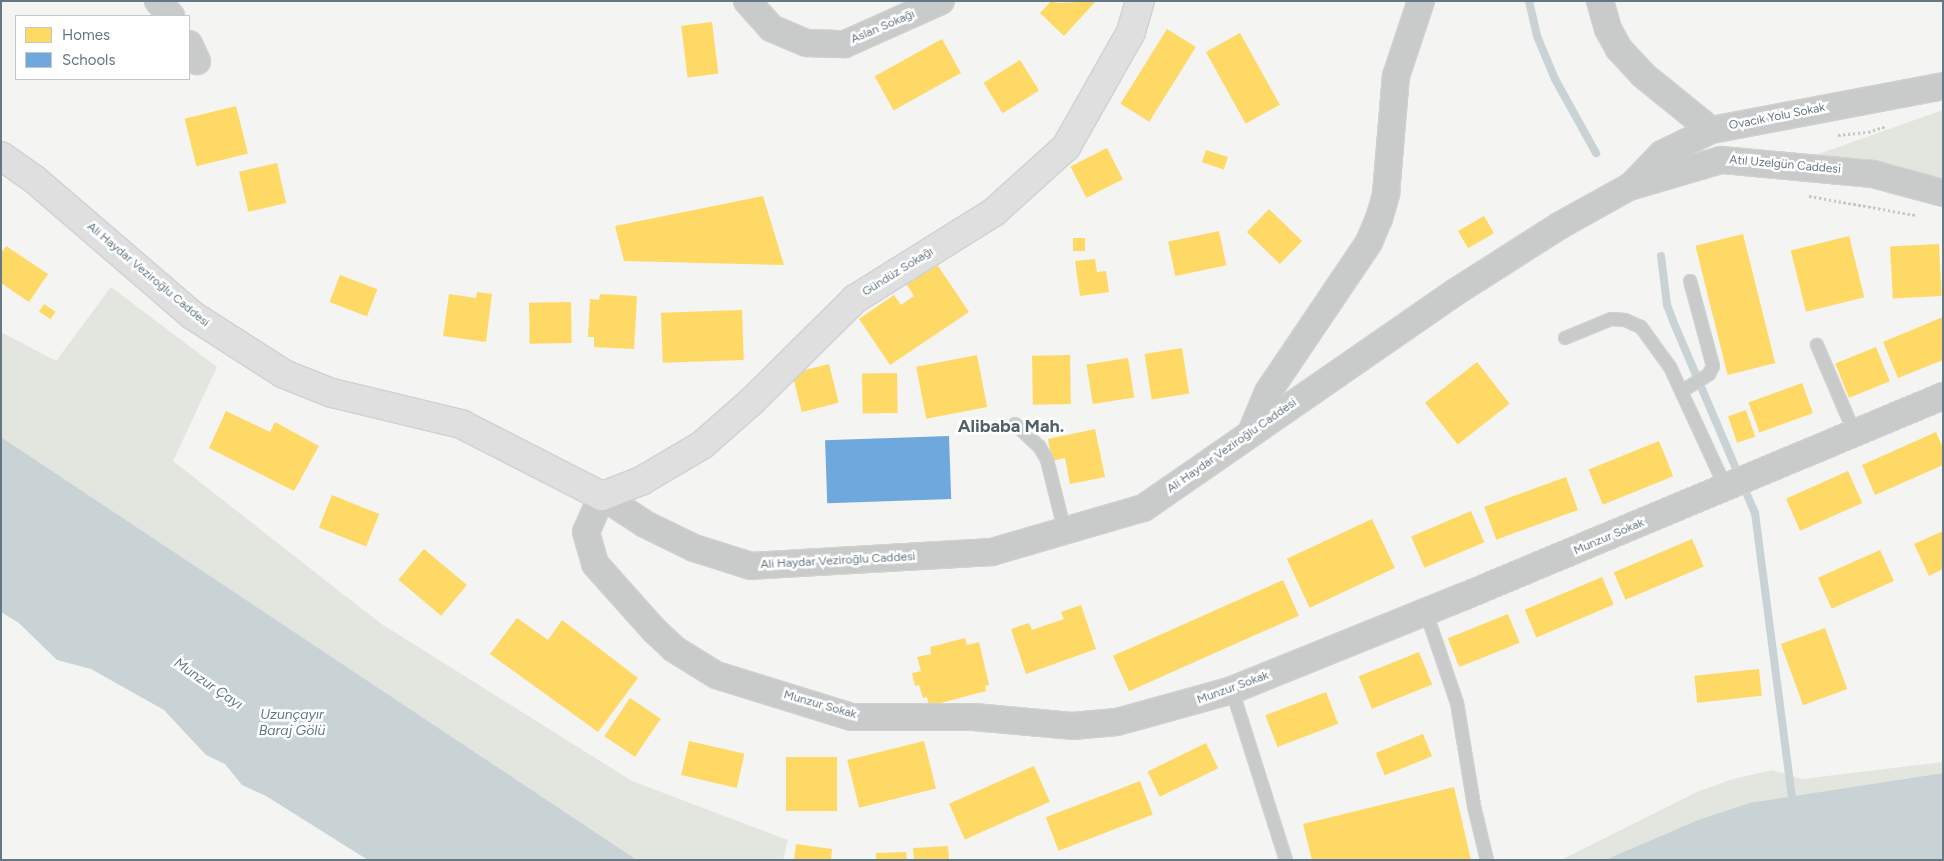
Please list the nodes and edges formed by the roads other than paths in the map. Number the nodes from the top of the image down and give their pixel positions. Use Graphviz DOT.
graph roads {
  1 [pos="158,1"];
  2 [pos="747,1"];
  3 [pos="941,1"];
  4 [pos="1140,1"];
  5 [pos="1421,1"];
  6 [pos="1600,1"];
  7 [pos="170,15"];
  8 [pos="1943,86"];
  9 [pos="1711,130"];
  10 [pos="1,156"];
  11 [pos="1629,187"];
  12 [pos="1943,193"];
  13 [pos="1690,281"];
  14 [pos="1565,338"];
  15 [pos="1817,344"];
  16 [pos="1682,391"];
  17 [pos="1943,396"];
  18 [pos="1015,424"];
  19 [pos="1251,433"];
  20 [pos="1855,434"];
  21 [pos="1726,488"];
  22 [pos="602,496"];
  23 [pos="1065,532"];
  24 [pos="1426,612"];
  25 [pos="1232,690"];
  26 [pos="1286,860"];
  27 [pos="1487,860"];
  1 -- 7 [label="street"];
  2 -- 3 [label="street, Aslan Sokağı"];
  4 -- 22 [label="main road, Gündüz Sokağı"];
  5 -- 19 [label="street"];
  6 -- 9 [label="street"];
  8 -- 9 [label="street, Ovacık Yolu Sokak"];
  9 -- 11 [label="street, Ovacık Yolu Sokak"];
  10 -- 22 [label="main road, Ali Haydar Veziroğlu Caddesi"];
  11 -- 12 [label="street, Atıl Uzelgün Caddesi"];
  11 -- 19 [label="street, Ali Haydar Veziroğlu Caddesi"];
  13 -- 16 [label="lane"];
  14 -- 16 [label="lane"];
  15 -- 20 [label="lane"];
  16 -- 21 [label="lane"];
  17 -- 20 [label="street, Munzur Sokak"];
  18 -- 23 [label="lane"];
  19 -- 23 [label="street, Ali Haydar Veziroğlu Caddesi"];
  20 -- 21 [label="street, Munzur Sokak"];
  21 -- 24 [label="street, Munzur Sokak"];
  22 -- 23 [label="street, Ali Haydar Veziroğlu Caddesi"];
  22 -- 25 [label="street, Munzur Sokak"];
  24 -- 25 [label="street, Munzur Sokak"];
  24 -- 27 [label="lane"];
  25 -- 26 [label="lane"];
}
